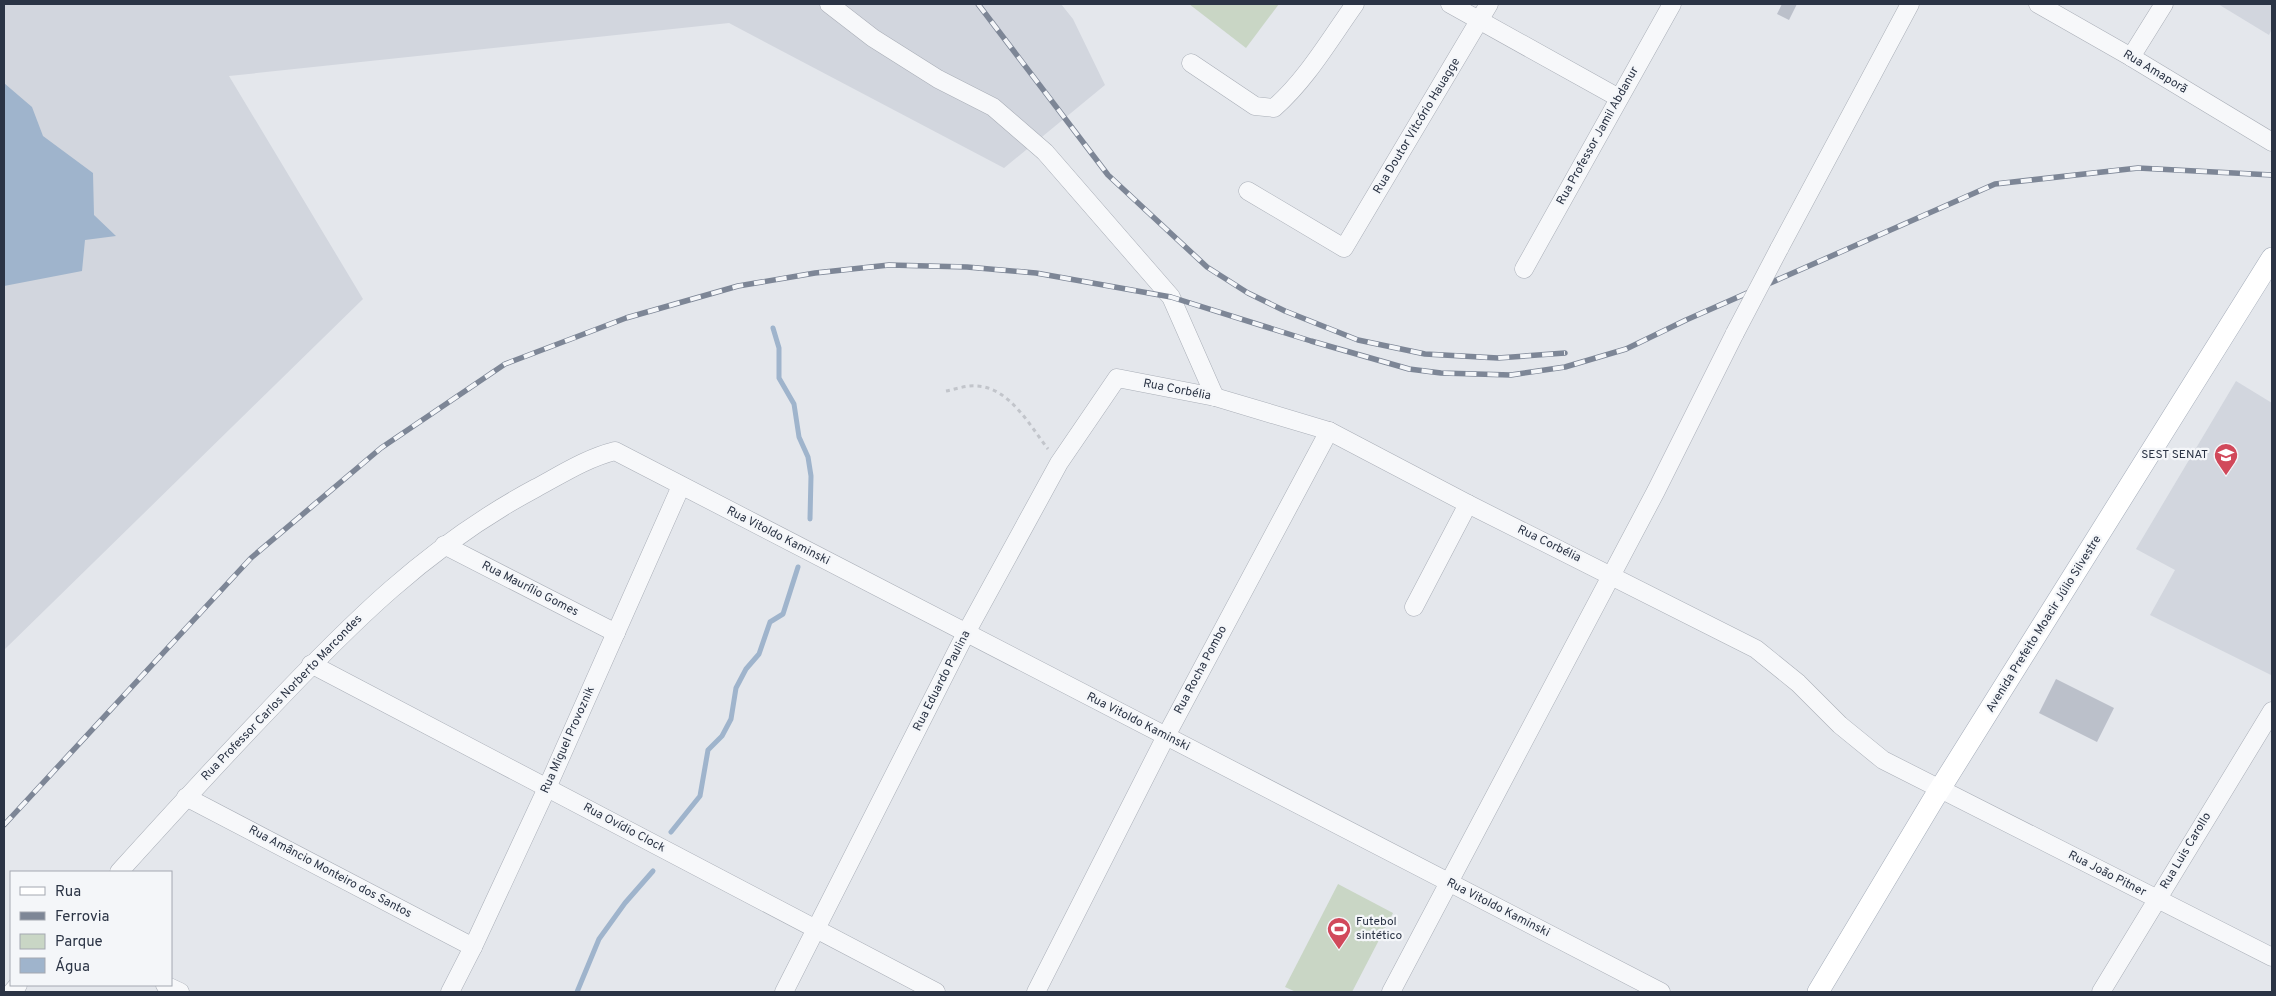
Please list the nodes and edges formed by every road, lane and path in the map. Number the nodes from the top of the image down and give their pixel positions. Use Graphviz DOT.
graph roads {
  1 [pos="829,4"];
  2 [pos="1356,4"];
  3 [pos="1450,4"];
  4 [pos="1489,4"];
  5 [pos="1672,4"];
  6 [pos="1910,4"];
  7 [pos="2038,4"];
  8 [pos="2164,4"];
  9 [pos="1480,20"];
  10 [pos="2131,57"];
  11 [pos="1191,63"];
  12 [pos="1619,98"];
  13 [pos="2272,142"];
  14 [pos="1248,191"];
  15 [pos="2272,258"];
  16 [pos="1524,269"];
  17 [pos="1117,378"];
  18 [pos="946,391"];
  19 [pos="1215,397"];
  20 [pos="1328,431"];
  21 [pos="615,451"];
  22 [pos="1058,463"];
  23 [pos="681,486"];
  24 [pos="1468,504"];
  25 [pos="444,545"];
  26 [pos="1611,575"];
  27 [pos="1414,606"];
  28 [pos="616,632"];
  29 [pos="966,633"];
  30 [pos="311,664"];
  31 [pos="2272,711"];
  32 [pos="1166,736"];
  33 [pos="547,788"];
  34 [pos="1941,790"];
  35 [pos="186,797"];
  36 [pos="120,871"];
  37 [pos="1448,882"];
  38 [pos="2157,899"];
  39 [pos="816,929"];
  40 [pos="473,947"];
  41 [pos="2272,958"];
  42 [pos="168,986"];
  43 [pos="180,992"];
  44 [pos="450,992"];
  45 [pos="784,992"];
  46 [pos="936,992"];
  47 [pos="1036,992"];
  48 [pos="1391,992"];
  49 [pos="1661,992"];
  50 [pos="1818,992"];
  51 [pos="2101,992"];
  1 -- 19 [label="street"];
  2 -- 11 [label="street"];
  3 -- 9 [label="street"];
  4 -- 9 [label="street, Rua Doutor Vitcório Hauagge"];
  5 -- 12 [label="street, Rua Professor Jamil Abdanur"];
  6 -- 26 [label="street, bridge"];
  7 -- 10 [label="street, Rua Amaporã"];
  8 -- 10 [label="street"];
  9 -- 12 [label="street"];
  9 -- 14 [label="street, Rua Doutor Vitcório Hauagge"];
  10 -- 13 [label="street, Rua Amaporã"];
  12 -- 16 [label="street, Rua Professor Jamil Abdanur"];
  15 -- 34 [label="main road, Avenida Prefeito Moacir Júlio Silvestre"];
  17 -- 19 [label="street, Rua Corbélia"];
  17 -- 22 [label="street, Rua Eduardo Paulina"];
  18 -- 22 [label="path"];
  19 -- 20 [label="street, Rua Corbélia"];
  20 -- 24 [label="street, Rua Corbélia"];
  20 -- 32 [label="street, Rua Rocha Pombo"];
  21 -- 23 [label="street, Rua Vitoldo Kaminski"];
  21 -- 25 [label="street, Rua Professor Carlos Norberto Marcondes"];
  22 -- 29 [label="street, Rua Eduardo Paulina"];
  23 -- 28 [label="street, Rua Miguel Provoznik"];
  23 -- 29 [label="street, Rua Vitoldo Kaminski"];
  24 -- 26 [label="street, Rua Corbélia"];
  24 -- 27 [label="street"];
  25 -- 28 [label="street, Rua Maurílio Gomes"];
  25 -- 30 [label="street, Rua Professor Carlos Norberto Marcondes"];
  26 -- 34 [label="street, Rua Corbélia"];
  26 -- 37 [label="street"];
  28 -- 33 [label="street, Rua Miguel Provoznik"];
  29 -- 32 [label="street, Rua Vitoldo Kaminski"];
  29 -- 39 [label="street, Rua Eduardo Paulina"];
  30 -- 33 [label="street, Rua Ovídio Clock"];
  30 -- 35 [label="street, Rua Professor Carlos Norberto Marcondes"];
  31 -- 38 [label="street, Rua Luis Carollo"];
  32 -- 37 [label="street, Rua Vitoldo Kaminski"];
  32 -- 47 [label="street, Rua Rocha Pombo"];
  33 -- 39 [label="street, Rua Ovídio Clock"];
  33 -- 40 [label="street, Rua Miguel Provoznik"];
  34 -- 38 [label="street, Rua João Pitner"];
  34 -- 50 [label="main road, Avenida Prefeito Moacir Júlio Silvestre"];
  35 -- 36 [label="street, Rua Professor Carlos Norberto Marcondes"];
  35 -- 40 [label="street, Rua Amâncio Monteiro dos Santos"];
  37 -- 48 [label="street"];
  37 -- 49 [label="street, Rua Vitoldo Kaminski"];
  38 -- 41 [label="street, Rua João Pitner"];
  38 -- 51 [label="street, Rua Luis Carollo"];
  39 -- 45 [label="street, Rua Eduardo Paulina"];
  39 -- 46 [label="street, Rua Ovídio Clock"];
  40 -- 44 [label="street, Rua Miguel Provoznik"];
  42 -- 43 [label="street"];
}
